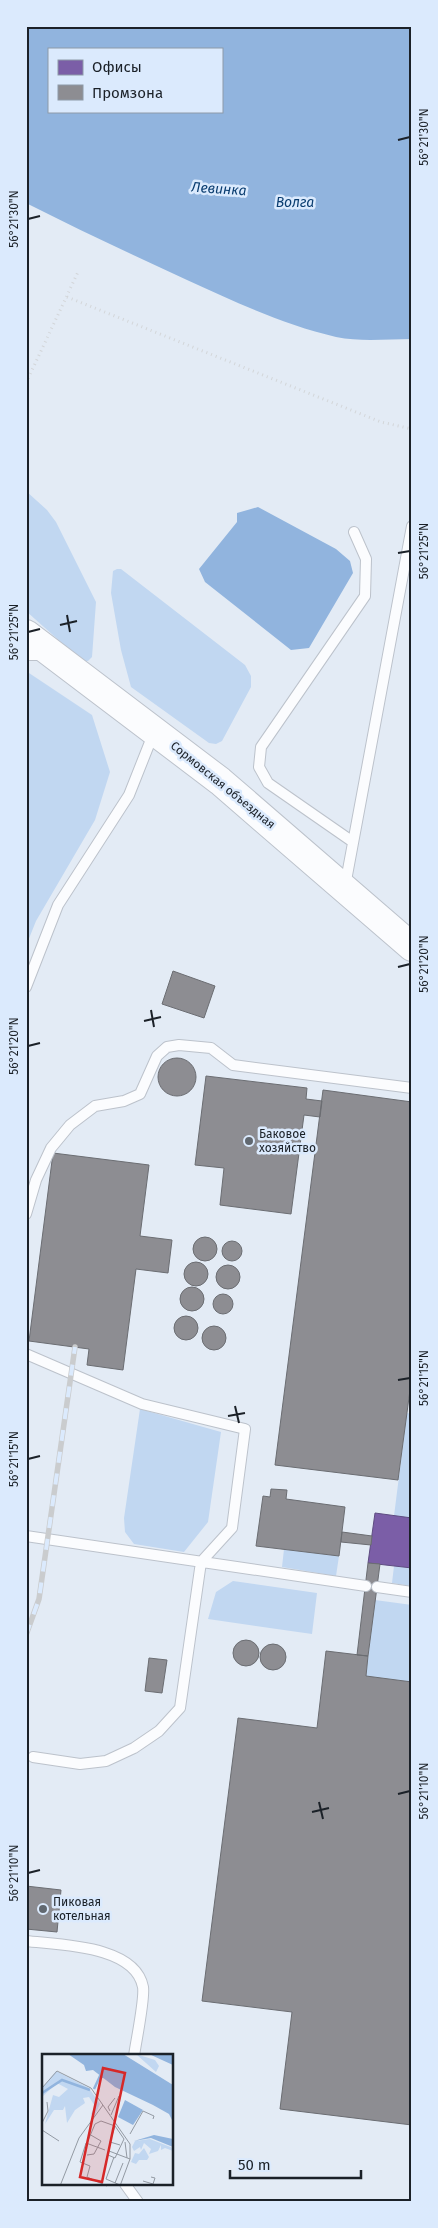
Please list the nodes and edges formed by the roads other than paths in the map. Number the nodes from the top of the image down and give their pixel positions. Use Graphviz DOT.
graph roads {
  1 [pos="412,526"];
  2 [pos="354,532"];
  3 [pos="26,634"];
  4 [pos="39,655"];
  5 [pos="156,730"];
  6 [pos="353,842"];
  7 [pos="345,887"];
  8 [pos="412,947"];
  9 [pos="26,987"];
  10 [pos="412,1088"];
  11 [pos="26,1214"];
  12 [pos="26,1354"];
  13 [pos="26,1536"];
  14 [pos="202,1562"];
  15 [pos="366,1586"];
  16 [pos="377,1587"];
  17 [pos="412,1592"];
  18 [pos="33,1757"];
  19 [pos="26,1941"];
  20 [pos="134,2054"];
  21 [pos="126,2186"];
  22 [pos="137,2201"];
  1 -- 6 [label="lane"];
  2 -- 6 [label="lane"];
  3 -- 4 [label="street, Сормовская объездная"];
  4 -- 5 [label="street, Сормовская объездная"];
  5 -- 7 [label="street, Сормовская объездная"];
  5 -- 9 [label="lane"];
  6 -- 7 [label="lane"];
  7 -- 8 [label="street, Сормовская объездная"];
  10 -- 11 [label="lane"];
  12 -- 14 [label="lane"];
  13 -- 14 [label="lane"];
  14 -- 15 [label="lane"];
  14 -- 18 [label="lane"];
  16 -- 17 [label="lane"];
  19 -- 20 [label="lane"];
  21 -- 22 [label="lane"];
}
